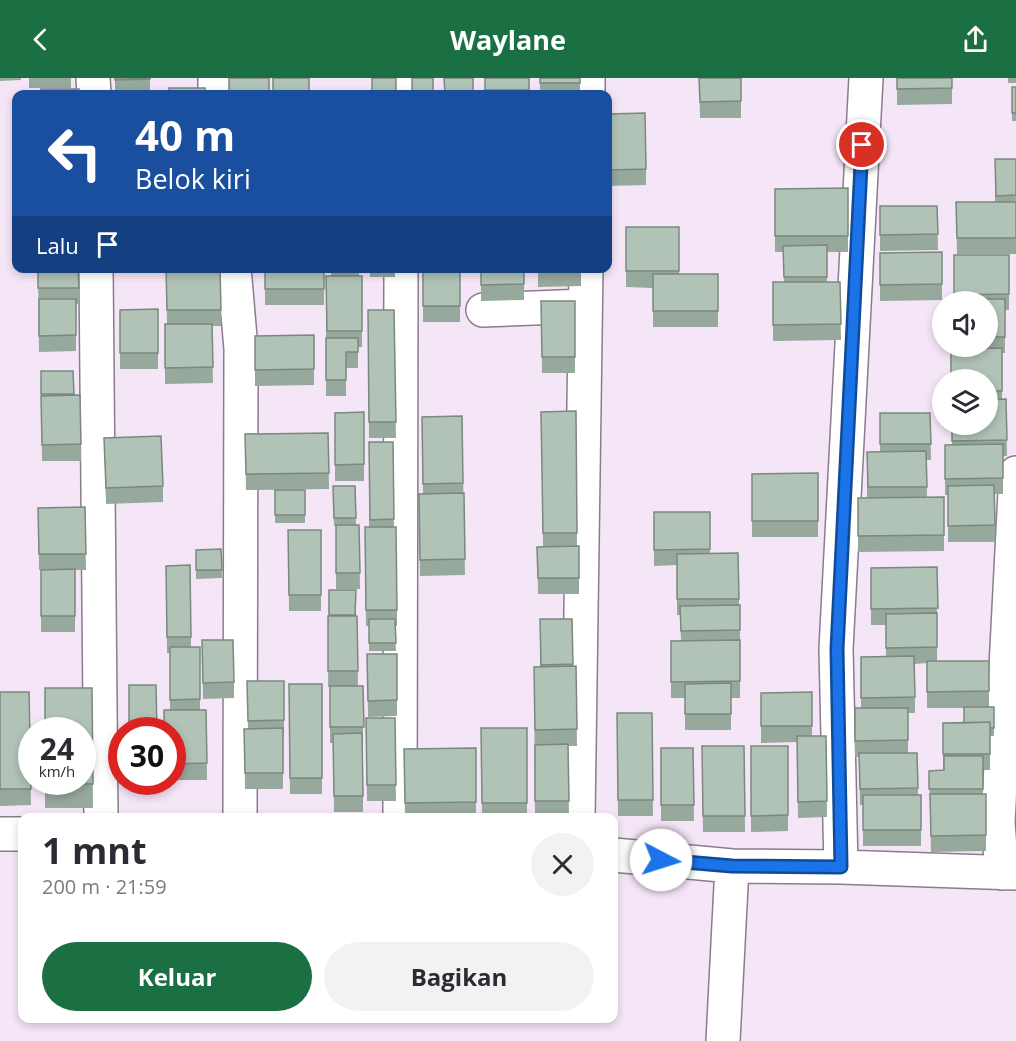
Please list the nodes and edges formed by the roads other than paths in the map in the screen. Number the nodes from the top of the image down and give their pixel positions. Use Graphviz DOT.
graph roads {
  1 [pos="866,78"];
  2 [pos="96,273"];
  3 [pos="234,273"];
  4 [pos="401,273"];
  5 [pos="586,273"];
  6 [pos="585,306"];
  7 [pos="483,310"];
  8 [pos="1016,473"];
  9 [pos="101,813"];
  10 [pos="240,813"];
  11 [pos="400,813"];
  12 [pos="578,813"];
  13 [pos="0,834"];
  14 [pos="18,834"];
  15 [pos="618,855"];
  16 [pos="732,866"];
  17 [pos="841,867"];
  18 [pos="1009,873"];
  19 [pos="723,1041"];
  1 -- 17 [label="street"];
  2 -- 9 [label="street"];
  3 -- 10 [label="street"];
  4 -- 11 [label="street"];
  5 -- 6 [label="street"];
  6 -- 7 [label="street"];
  6 -- 12 [label="street"];
  8 -- 18 [label="street"];
  13 -- 14 [label="street"];
  15 -- 16 [label="street"];
  16 -- 17 [label="street"];
  16 -- 19 [label="street"];
  17 -- 18 [label="street"];
}
